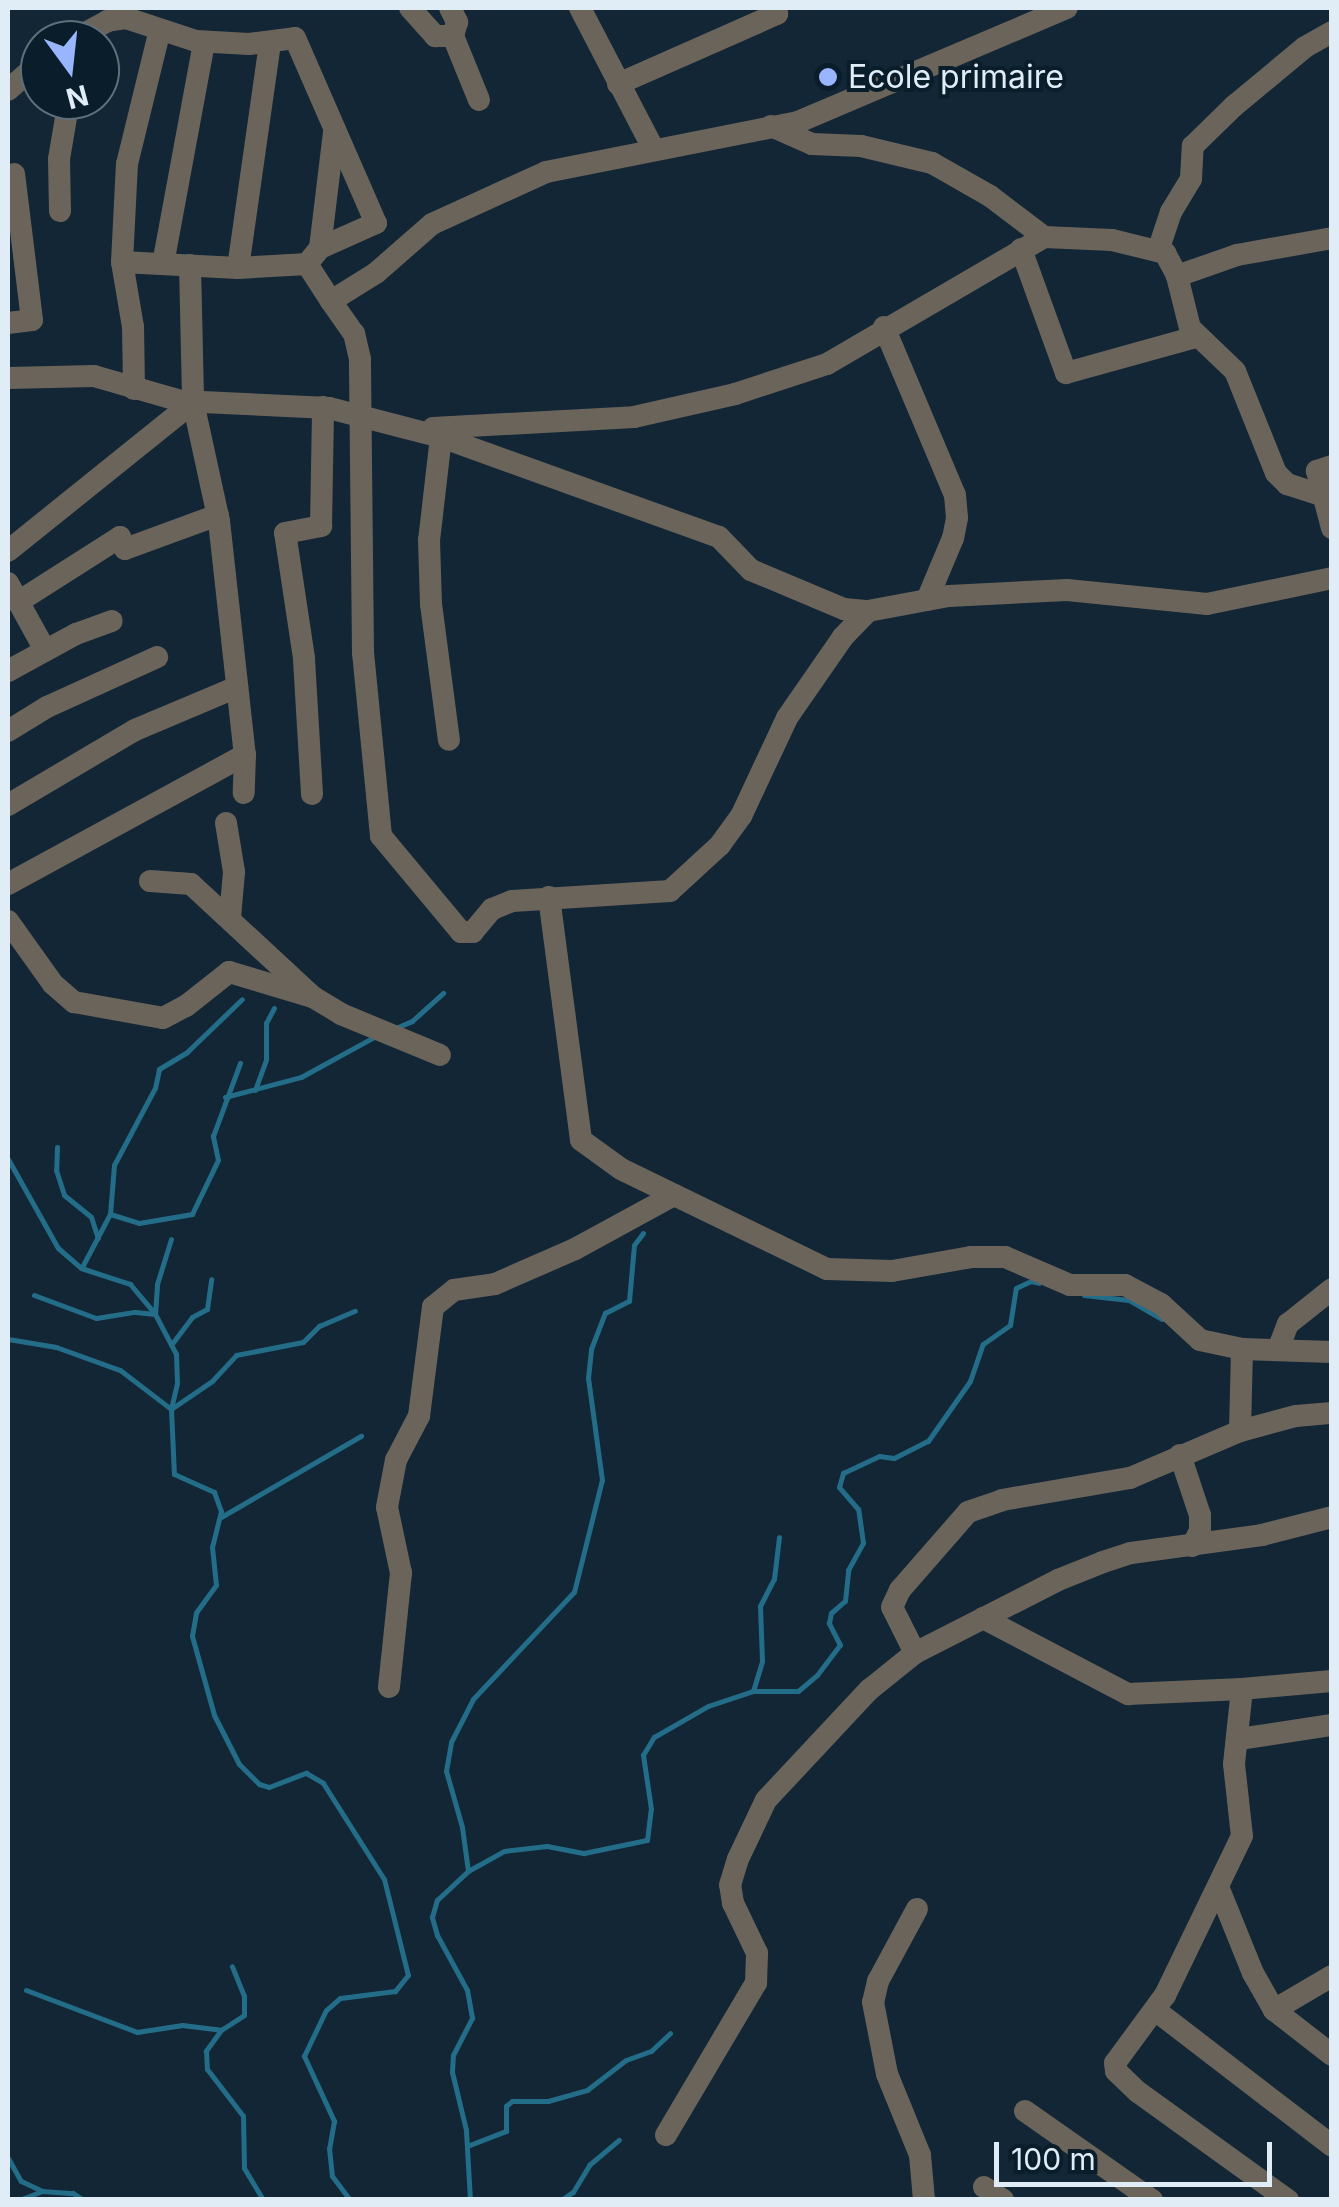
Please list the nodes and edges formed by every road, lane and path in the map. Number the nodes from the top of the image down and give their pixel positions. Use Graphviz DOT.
graph roads {
  1 [pos="410,8"];
  2 [pos="450,8"];
  3 [pos="580,8"];
  4 [pos="734,8"];
  5 [pos="1066,8"];
  6 [pos="780,10"];
  7 [pos="113,20"];
  8 [pos="156,22"];
  9 [pos="744,30"];
  10 [pos="1332,32"];
  11 [pos="454,36"];
  12 [pos="204,42"];
  13 [pos="270,42"];
  14 [pos="618,84"];
  15 [pos="480,100"];
  16 [pos="66,120"];
  17 [pos="771,126"];
  18 [pos="335,129"];
  19 [pos="654,150"];
  20 [pos="14,174"];
  21 [pos="60,212"];
  22 [pos="1044,237"];
  23 [pos="1332,238"];
  24 [pos="1021,250"];
  25 [pos="1158,251"];
  26 [pos="313,256"];
  27 [pos="122,262"];
  28 [pos="163,264"];
  29 [pos="190,266"];
  30 [pos="238,268"];
  31 [pos="1178,276"];
  32 [pos="331,301"];
  33 [pos="8,323"];
  34 [pos="884,327"];
  35 [pos="1196,337"];
  36 [pos="8,378"];
  37 [pos="134,388"];
  38 [pos="193,402"];
  39 [pos="323,407"];
  40 [pos="358,415"];
  41 [pos="409,429"];
  42 [pos="441,437"];
  43 [pos="1332,466"];
  44 [pos="1327,510"];
  45 [pos="218,515"];
  46 [pos="8,551"];
  47 [pos="1332,578"];
  48 [pos="13,592"];
  49 [pos="927,600"];
  50 [pos="868,611"];
  51 [pos="112,621"];
  52 [pos="45,650"];
  53 [pos="157,657"];
  54 [pos="8,671"];
  55 [pos="236,687"];
  56 [pos="8,731"];
  57 [pos="450,740"];
  58 [pos="244,755"];
  59 [pos="244,793"];
  60 [pos="312,794"];
  61 [pos="8,804"];
  62 [pos="226,823"];
  63 [pos="150,881"];
  64 [pos="8,884"];
  65 [pos="549,898"];
  66 [pos="230,918"];
  67 [pos="8,921"];
  68 [pos="313,996"];
  69 [pos="440,1055"];
  70 [pos="674,1195"];
  71 [pos="1332,1289"];
  72 [pos="1279,1347"];
  73 [pos="1242,1349"];
  74 [pos="1332,1352"];
  75 [pos="1332,1413"];
  76 [pos="1240,1431"];
  77 [pos="1180,1455"];
  78 [pos="1332,1517"];
  79 [pos="1192,1546"];
  80 [pos="983,1618"];
  81 [pos="915,1653"];
  82 [pos="1332,1681"];
  83 [pos="389,1687"];
  84 [pos="1242,1689"];
  85 [pos="1332,1726"];
  86 [pos="1240,1739"];
  87 [pos="1219,1889"];
  88 [pos="916,1909"];
  89 [pos="1332,1976"];
  90 [pos="1155,2010"];
  91 [pos="1274,2010"];
  92 [pos="1332,2055"];
  93 [pos="1025,2111"];
  94 [pos="666,2135"];
  95 [pos="1332,2146"];
  96 [pos="924,2200"];
  97 [pos="1152,2200"];
  98 [pos="1288,2200"];
  1 -- 11 [label="street"];
  2 -- 11 [label="street"];
  3 -- 14 [label="street"];
  4 -- 9 [label="street"];
  5 -- 17 [label="street"];
  6 -- 9 [label="street"];
  7 -- 8 [label="street"];
  8 -- 12 [label="street"];
  8 -- 27 [label="street"];
  9 -- 14 [label="street"];
  10 -- 25 [label="street"];
  11 -- 15 [label="street"];
  12 -- 13 [label="street"];
  12 -- 28 [label="street"];
  13 -- 18 [label="street"];
  13 -- 30 [label="street"];
  14 -- 19 [label="street"];
  16 -- 21 [label="street"];
  17 -- 19 [label="street"];
  17 -- 22 [label="street"];
  18 -- 26 [label="street"];
  18 -- 26 [label="street"];
  19 -- 32 [label="street"];
  20 -- 33 [label="street"];
  22 -- 24 [label="street"];
  22 -- 25 [label="street"];
  23 -- 31 [label="street"];
  24 -- 34 [label="street"];
  24 -- 35 [label="street"];
  25 -- 31 [label="street"];
  26 -- 30 [label="street"];
  26 -- 32 [label="street"];
  27 -- 28 [label="street"];
  27 -- 37 [label="street"];
  28 -- 29 [label="street"];
  29 -- 30 [label="street"];
  29 -- 38 [label="street"];
  31 -- 35 [label="street"];
  32 -- 40 [label="street"];
  34 -- 41 [label="street"];
  34 -- 49 [label="street"];
  35 -- 44 [label="street"];
  36 -- 37 [label="street"];
  37 -- 38 [label="street"];
  38 -- 39 [label="street"];
  38 -- 45 [label="street"];
  38 -- 46 [label="street"];
  39 -- 40 [label="street"];
  39 -- 60 [label="street"];
  40 -- 41 [label="street"];
  40 -- 65 [label="street"];
  41 -- 42 [label="street"];
  42 -- 50 [label="street"];
  42 -- 57 [label="street"];
  43 -- 44 [label="street"];
  45 -- 48 [label="street"];
  45 -- 55 [label="street"];
  47 -- 49 [label="street"];
  48 -- 52 [label="street"];
  49 -- 50 [label="street"];
  50 -- 65 [label="street"];
  51 -- 52 [label="street"];
  52 -- 54 [label="street"];
  53 -- 56 [label="street"];
  55 -- 58 [label="street"];
  55 -- 61 [label="street"];
  58 -- 59 [label="street"];
  58 -- 64 [label="street"];
  62 -- 66 [label="street"];
  63 -- 66 [label="street"];
  65 -- 70 [label="street"];
  66 -- 68 [label="street"];
  67 -- 68 [label="street"];
  68 -- 69 [label="street"];
  70 -- 73 [label="street"];
  70 -- 83 [label="street"];
  71 -- 72 [label="street"];
  72 -- 73 [label="street"];
  72 -- 74 [label="street"];
  73 -- 76 [label="street"];
  75 -- 76 [label="street"];
  76 -- 77 [label="street"];
  77 -- 79 [label="street"];
  77 -- 81 [label="street"];
  78 -- 79 [label="street"];
  79 -- 80 [label="street"];
  80 -- 81 [label="street"];
  80 -- 84 [label="street"];
  81 -- 94 [label="street"];
  82 -- 84 [label="street"];
  84 -- 86 [label="street"];
  85 -- 86 [label="street"];
  86 -- 87 [label="street"];
  87 -- 90 [label="street"];
  87 -- 91 [label="street"];
  88 -- 96 [label="street"];
  89 -- 91 [label="street"];
  90 -- 95 [label="street"];
  90 -- 98 [label="street"];
  91 -- 92 [label="street"];
  93 -- 97 [label="street"];
}
